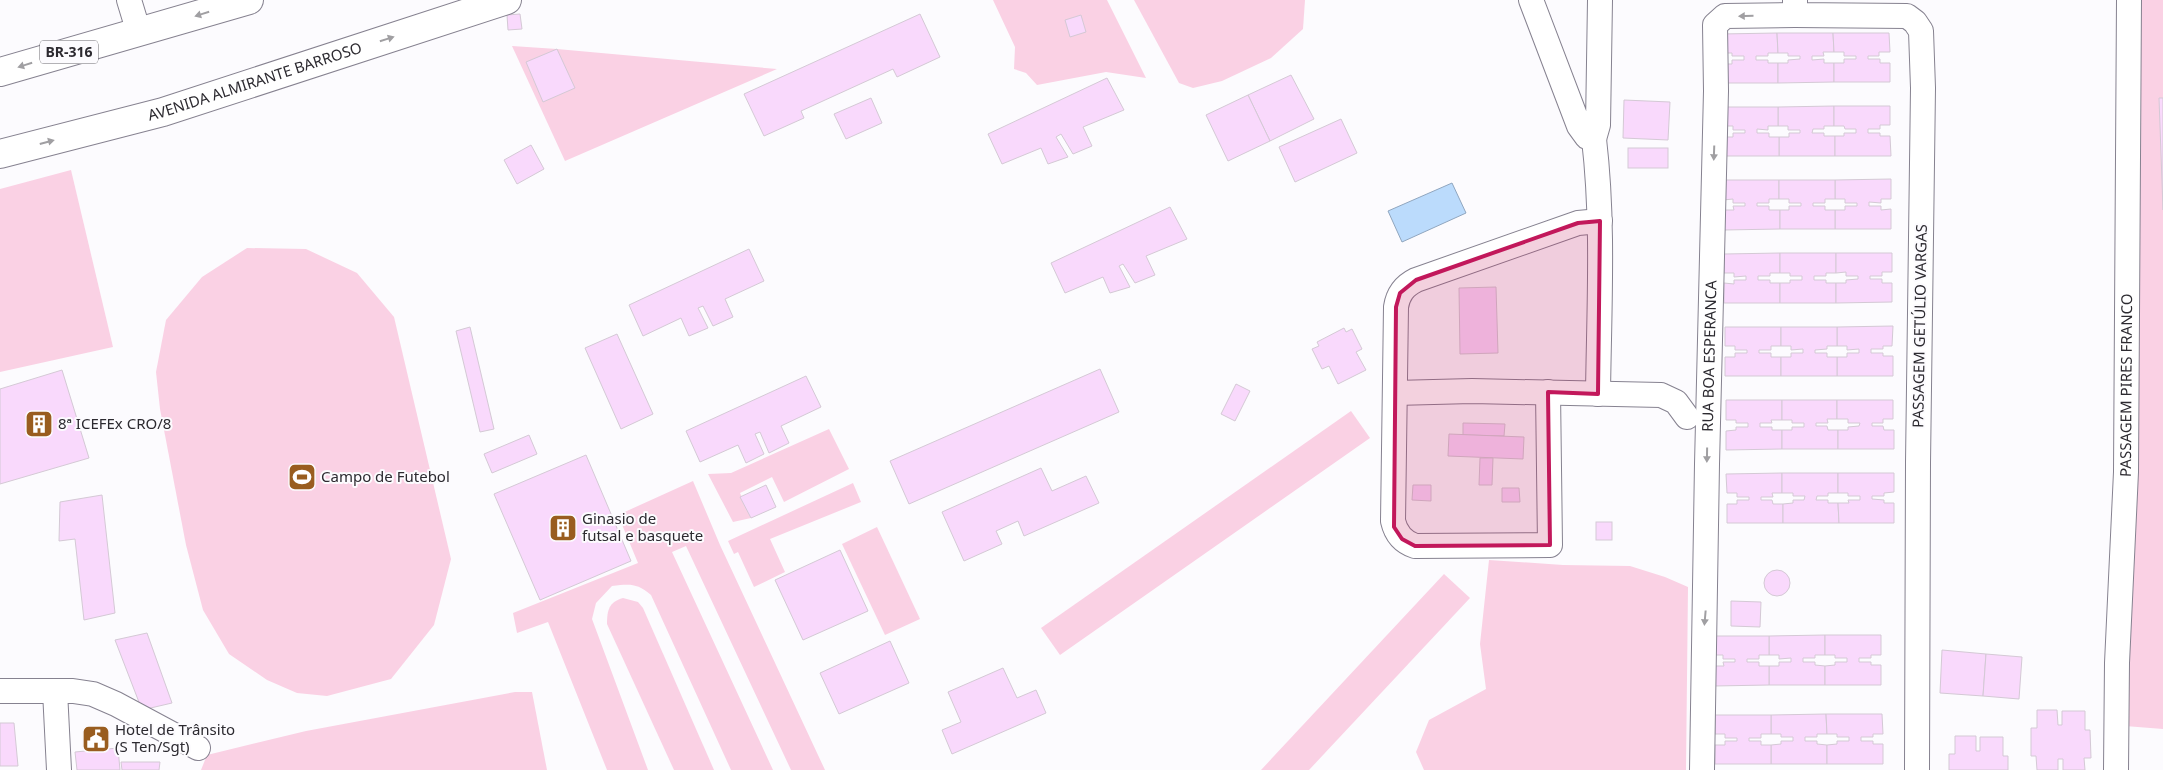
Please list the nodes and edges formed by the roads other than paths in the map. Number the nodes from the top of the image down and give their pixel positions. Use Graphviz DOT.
graph roads {
  1 [pos="129,0"];
  2 [pos="249,0"];
  3 [pos="507,0"];
  4 [pos="1532,0"];
  5 [pos="1600,0"];
  6 [pos="2129,0"];
  7 [pos="1795,8"];
  8 [pos="139,33"];
  9 [pos="0,72"];
  10 [pos="1594,139"];
  11 [pos="0,154"];
  12 [pos="1600,220"];
  13 [pos="1548,392"];
  14 [pos="1394,393"];
  15 [pos="1598,394"];
  16 [pos="1687,417"];
  17 [pos="0,691"];
  18 [pos="56,691"];
  19 [pos="198,748"];
  20 [pos="60,770"];
  21 [pos="1702,770"];
  22 [pos="1917,770"];
  23 [pos="2116,770"];
  1 -- 8 [label="street"];
  2 -- 8 [label="highway, one-way"];
  11 -- 3 [label="highway, AVENIDA ALMIRANTE BARROSO, one-way"];
  4 -- 10 [label="street"];
  5 -- 10 [label="street"];
  6 -- 23 [label="street, PASSAGEM PIRES FRANCO"];
  7 -- 21 [label="street, RUA BOA ESPERANCA, one-way"];
  7 -- 22 [label="street, PASSAGEM GETÚLIO VARGAS"];
  8 -- 9 [label="highway, BR-316, one-way"];
  10 -- 12 [label="street"];
  12 -- 14 [label="street"];
  12 -- 15 [label="street"];
  13 -- 14 [label="street"];
  13 -- 14 [label="street"];
  13 -- 15 [label="street"];
  15 -- 16 [label="street"];
  17 -- 18 [label="street"];
  18 -- 19 [label="street"];
  18 -- 20 [label="street"];
}
